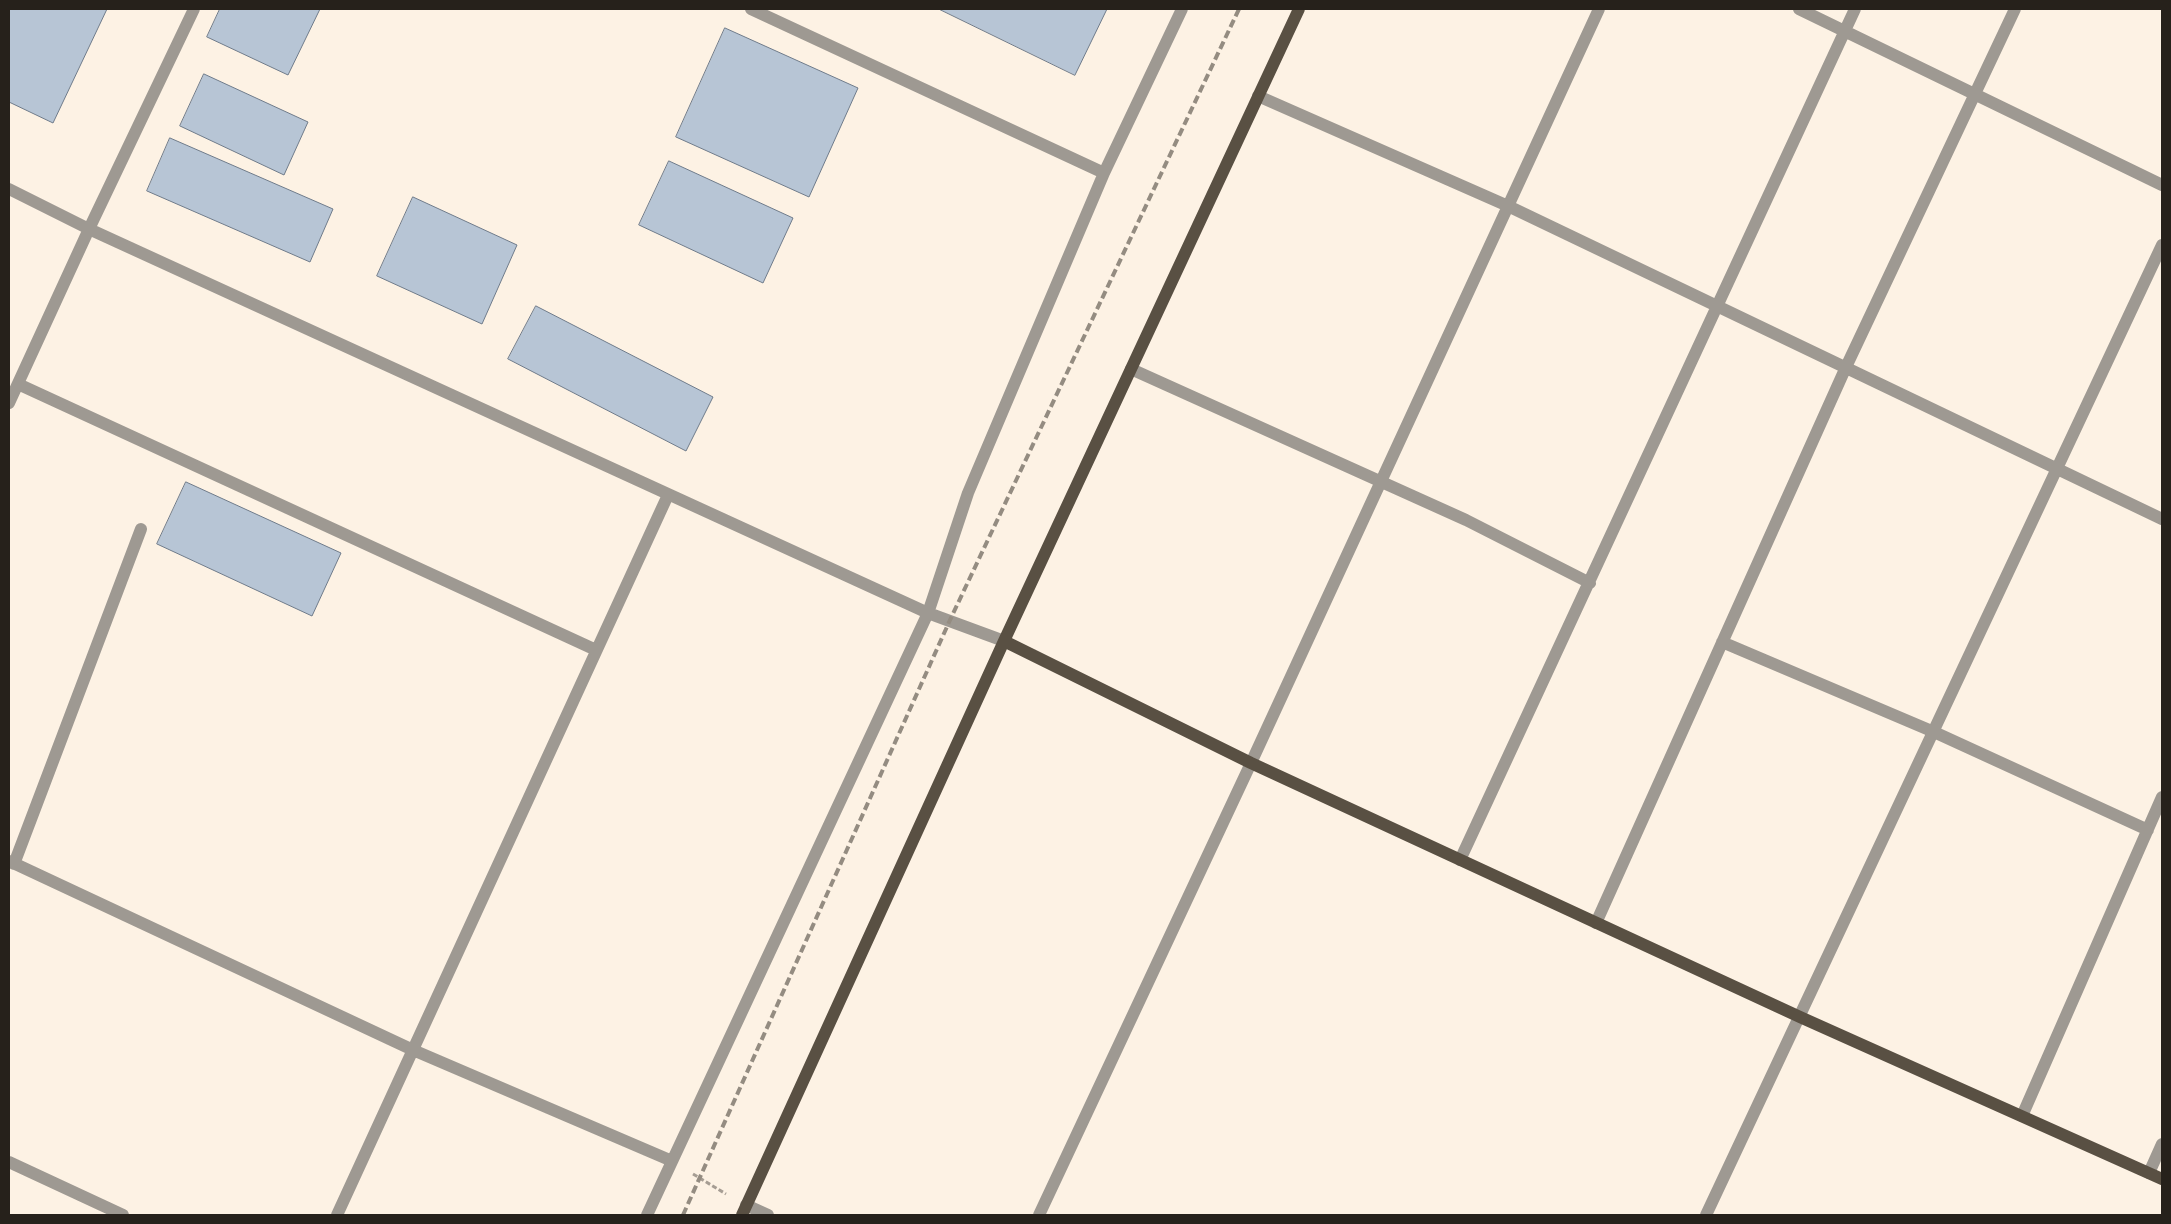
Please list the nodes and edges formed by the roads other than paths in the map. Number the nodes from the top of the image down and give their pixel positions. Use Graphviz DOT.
graph roads {
  1 [pos="194,9"];
  2 [pos="750,9"];
  3 [pos="1182,9"];
  4 [pos="1299,9"];
  5 [pos="1599,9"];
  6 [pos="1799,9"];
  7 [pos="1855,9"];
  8 [pos="2014,9"];
  9 [pos="1845,31"];
  10 [pos="1975,95"];
  11 [pos="1258,96"];
  12 [pos="1104,173"];
  13 [pos="2162,185"];
  14 [pos="9,189"];
  15 [pos="1508,206"];
  16 [pos="89,229"];
  17 [pos="2162,245"];
  18 [pos="1718,307"];
  19 [pos="1846,368"];
  20 [pos="1132,369"];
  21 [pos="18,384"];
  22 [pos="9,403"];
  23 [pos="2058,469"];
  24 [pos="1381,482"];
  25 [pos="668,495"];
  26 [pos="2162,519"];
  27 [pos="141,529"];
  28 [pos="1590,583"];
  29 [pos="928,613"];
  30 [pos="1004,641"];
  31 [pos="1722,642"];
  32 [pos="596,650"];
  33 [pos="1934,732"];
  34 [pos="1251,763"];
  35 [pos="2162,797"];
  36 [pos="2148,830"];
  37 [pos="1460,860"];
  38 [pos="11,863"];
  39 [pos="1596,923"];
  40 [pos="1800,1017"];
  41 [pos="413,1050"];
  42 [pos="2022,1116"];
  43 [pos="2162,1144"];
  44 [pos="672,1161"];
  45 [pos="9,1162"];
  46 [pos="2149,1173"];
  47 [pos="2162,1179"];
  48 [pos="744,1210"];
  49 [pos="123,1215"];
  50 [pos="337,1215"];
  51 [pos="647,1215"];
  52 [pos="768,1215"];
  53 [pos="1039,1215"];
  54 [pos="1706,1215"];
  1 -- 16 [label="street"];
  2 -- 12 [label="street"];
  3 -- 12 [label="street"];
  4 -- 11 [label="main road"];
  5 -- 15 [label="street"];
  6 -- 9 [label="street"];
  7 -- 9 [label="street"];
  8 -- 10 [label="street"];
  9 -- 10 [label="street"];
  9 -- 18 [label="street"];
  10 -- 13 [label="street"];
  10 -- 19 [label="street"];
  11 -- 15 [label="street"];
  11 -- 20 [label="main road"];
  12 -- 29 [label="street"];
  14 -- 16 [label="street"];
  15 -- 18 [label="street"];
  15 -- 24 [label="street"];
  16 -- 21 [label="street"];
  16 -- 25 [label="street"];
  17 -- 23 [label="street"];
  18 -- 19 [label="street"];
  18 -- 28 [label="street"];
  19 -- 23 [label="street"];
  19 -- 31 [label="street"];
  20 -- 24 [label="street"];
  20 -- 30 [label="main road"];
  21 -- 22 [label="street"];
  21 -- 32 [label="street"];
  23 -- 26 [label="street"];
  23 -- 33 [label="street"];
  24 -- 28 [label="street"];
  24 -- 34 [label="street"];
  25 -- 29 [label="street"];
  25 -- 32 [label="street"];
  27 -- 38 [label="street"];
  28 -- 37 [label="street"];
  29 -- 30 [label="street"];
  29 -- 44 [label="street"];
  30 -- 34 [label="main road"];
  30 -- 48 [label="main road"];
  31 -- 33 [label="street"];
  31 -- 39 [label="street"];
  32 -- 41 [label="street"];
  33 -- 36 [label="street"];
  33 -- 40 [label="street"];
  34 -- 37 [label="main road"];
  34 -- 53 [label="street"];
  35 -- 36 [label="street"];
  36 -- 42 [label="street"];
  37 -- 39 [label="main road"];
  38 -- 41 [label="street"];
  39 -- 40 [label="main road"];
  40 -- 42 [label="main road"];
  40 -- 54 [label="street"];
  41 -- 44 [label="street"];
  41 -- 50 [label="street"];
  42 -- 46 [label="main road"];
  43 -- 46 [label="street"];
  44 -- 51 [label="street"];
  45 -- 49 [label="street"];
  46 -- 47 [label="main road"];
  48 -- 52 [label="street"];
}
